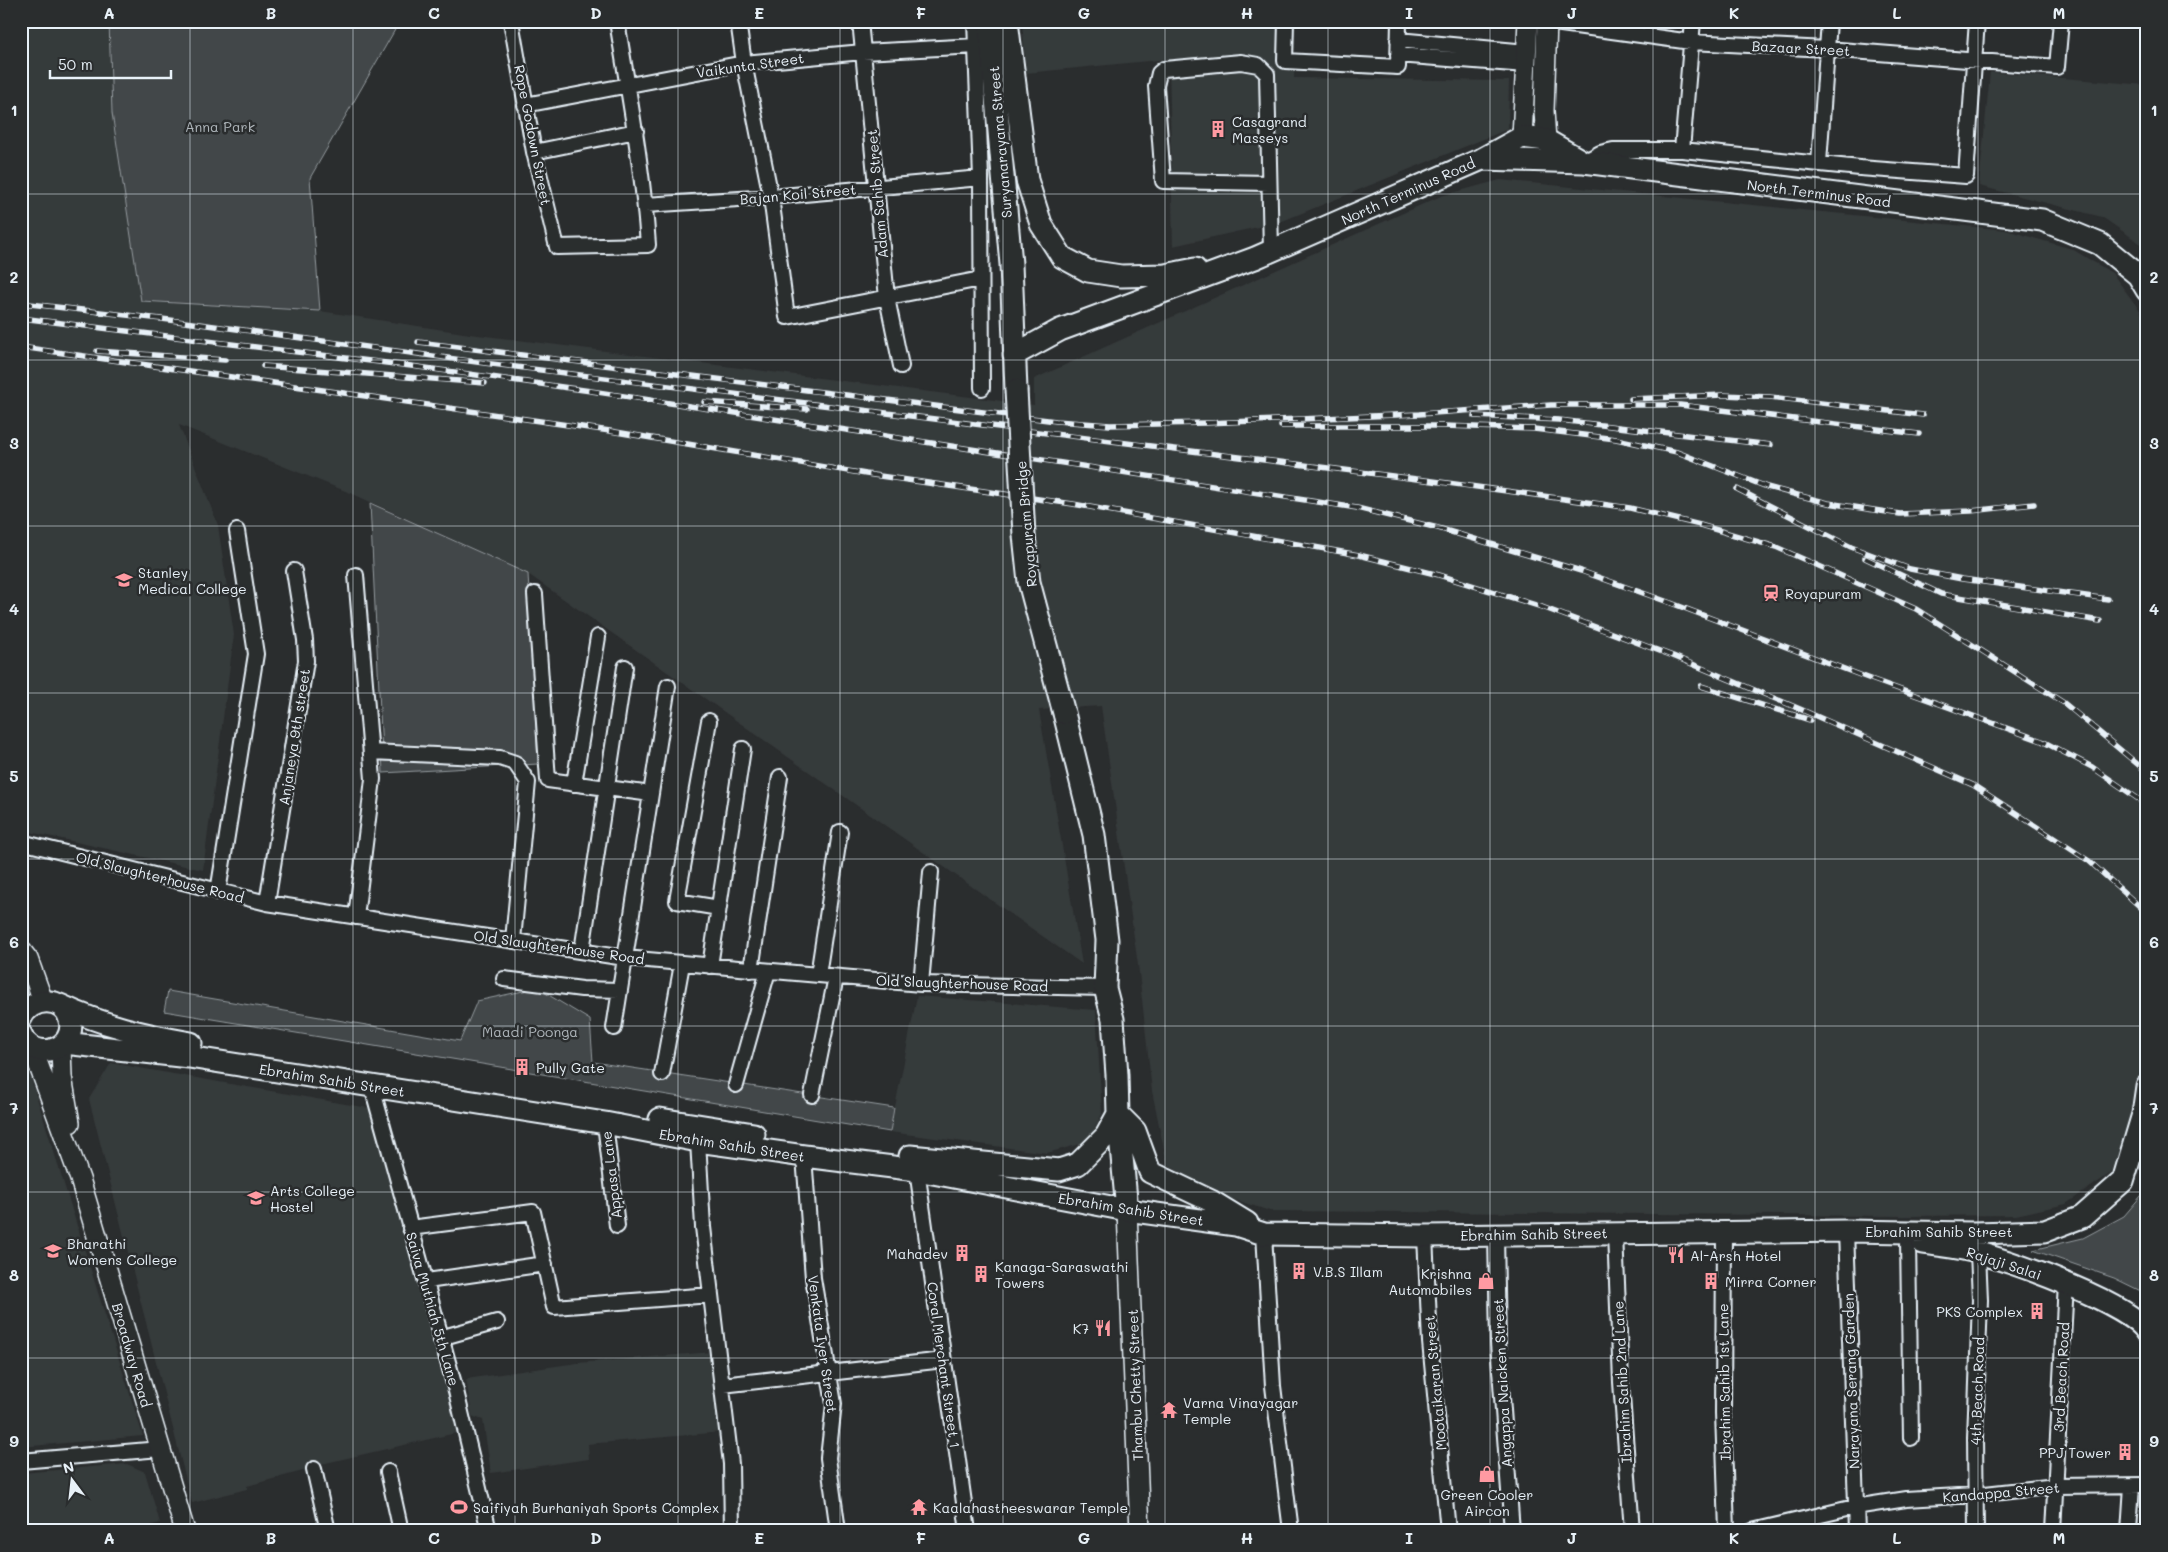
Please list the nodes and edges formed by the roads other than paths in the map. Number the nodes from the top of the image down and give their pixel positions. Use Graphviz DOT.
graph roads {
  1 [pos="511,21"];
  2 [pos="617,21"];
  3 [pos="738,21"];
  4 [pos="860,21"];
  5 [pos="976,21"];
  6 [pos="989,21"];
  7 [pos="1007,21"];
  8 [pos="1286,21"];
  9 [pos="1399,21"];
  10 [pos="1693,21"];
  11 [pos="1829,21"];
  12 [pos="1977,21"];
  13 [pos="2061,21"];
  14 [pos="1541,22"];
  15 [pos="1398,40"];
  16 [pos="1691,42"];
  17 [pos="977,46"];
  18 [pos="1827,49"];
  19 [pos="863,52"];
  20 [pos="1398,55"];
  21 [pos="1526,59"];
  22 [pos="1974,60"];
  23 [pos="744,63"];
  24 [pos="628,85"];
  25 [pos="525,104"];
  26 [pos="636,131"];
  27 [pos="1522,137"];
  28 [pos="1546,140"];
  29 [pos="1682,150"];
  30 [pos="534,152"];
  31 [pos="1482,159"];
  32 [pos="1584,162"];
  33 [pos="1819,163"];
  34 [pos="981,178"];
  35 [pos="1269,183"];
  36 [pos="876,187"];
  37 [pos="771,197"];
  38 [pos="645,205"];
  39 [pos="1263,255"];
  40 [pos="981,279"];
  41 [pos="2147,290"];
  42 [pos="887,298"];
  43 [pos="1014,355"];
  44 [pos="901,366"];
  45 [pos="982,388"];
  46 [pos="237,531"];
  47 [pos="294,571"];
  48 [pos="356,575"];
  49 [pos="536,594"];
  50 [pos="598,637"];
  51 [pos="625,667"];
  52 [pos="668,686"];
  53 [pos="709,721"];
  54 [pos="743,749"];
  55 [pos="371,752"];
  56 [pos="780,777"];
  57 [pos="574,784"];
  58 [pos="607,788"];
  59 [pos="651,794"];
  60 [pos="840,832"];
  61 [pos="21,842"];
  62 [pos="931,872"];
  63 [pos="218,892"];
  64 [pos="267,903"];
  65 [pos="719,908"];
  66 [pos="356,917"];
  67 [pos="513,940"];
  68 [pos="21,950"];
  69 [pos="582,951"];
  70 [pos="625,958"];
  71 [pos="682,964"];
  72 [pos="710,966"];
  73 [pos="751,970"];
  74 [pos="768,971"];
  75 [pos="818,976"];
  76 [pos="836,977"];
  77 [pos="504,979"];
  78 [pos="921,984"];
  79 [pos="1105,988"];
  80 [pos="620,990"];
  81 [pos="31,1021"];
  82 [pos="614,1028"];
  83 [pos="63,1044"];
  84 [pos="662,1074"];
  85 [pos="736,1084"];
  86 [pos="2147,1086"];
  87 [pos="372,1087"];
  88 [pos="812,1096"];
  89 [pos="1118,1114"];
  90 [pos="605,1123"];
  91 [pos="698,1140"];
  92 [pos="804,1156"];
  93 [pos="916,1170"];
  94 [pos="1059,1170"];
  95 [pos="80,1178"];
  96 [pos="1058,1197"];
  97 [pos="1127,1210"];
  98 [pos="617,1226"];
  99 [pos="410,1228"];
  100 [pos="1846,1231"];
  101 [pos="1615,1233"];
  102 [pos="1724,1233"];
  103 [pos="1264,1234"];
  104 [pos="1496,1235"];
  105 [pos="1425,1236"];
  106 [pos="1908,1241"];
  107 [pos="1978,1252"];
  108 [pos="545,1264"];
  109 [pos="427,1281"];
  110 [pos="2066,1283"];
  111 [pos="711,1295"];
  112 [pos="497,1322"];
  113 [pos="2147,1332"];
  114 [pos="440,1338"];
  115 [pos="944,1360"];
  116 [pos="828,1374"];
  117 [pos="722,1385"];
  118 [pos="1911,1438"];
  119 [pos="160,1449"];
  120 [pos="21,1461"];
  121 [pos="314,1469"];
  122 [pos="388,1472"];
  123 [pos="2147,1485"];
  124 [pos="2056,1486"];
  125 [pos="2132,1486"];
  126 [pos="1976,1495"];
  127 [pos="1855,1507"];
  128 [pos="185,1531"];
  129 [pos="328,1531"];
  130 [pos="401,1531"];
  131 [pos="489,1531"];
  132 [pos="732,1531"];
  133 [pos="838,1531"];
  134 [pos="968,1531"];
  135 [pos="1140,1531"];
  136 [pos="1291,1531"];
  137 [pos="1448,1531"];
  138 [pos="1512,1531"];
  139 [pos="1632,1531"];
  140 [pos="1727,1531"];
  141 [pos="1752,1531"];
  142 [pos="1856,1531"];
  143 [pos="1976,1531"];
  144 [pos="2053,1531"];
  145 [pos="2129,1531"];
  1 -- 25 [label="street, Rope Godown Street"];
  2 -- 24 [label="street"];
  3 -- 23 [label="street"];
  4 -- 19 [label="street, Adam Sahib Street"];
  5 -- 17 [label="street"];
  6 -- 43 [label="main road, Suryanarayana Street"];
  7 -- 39 [label="main road, Suryanarayana Street"];
  8 -- 20 [label="street"];
  9 -- 15 [label="street"];
  10 -- 16 [label="street"];
  11 -- 18 [label="street"];
  12 -- 22 [label="street"];
  13 -- 22 [label="street, Bazaar Street"];
  14 -- 16 [label="street, Bazaar Street"];
  14 -- 21 [label="main road"];
  14 -- 28 [label="main road"];
  15 -- 20 [label="street"];
  15 -- 21 [label="street"];
  16 -- 18 [label="street, Bazaar Street"];
  16 -- 29 [label="street"];
  17 -- 19 [label="street, Vaikunta Street"];
  17 -- 34 [label="street"];
  18 -- 22 [label="street, Bazaar Street"];
  18 -- 33 [label="street"];
  19 -- 23 [label="street, Vaikunta Street"];
  19 -- 36 [label="street, Adam Sahib Street"];
  20 -- 21 [label="street"];
  21 -- 27 [label="main road"];
  22 -- 33 [label="street"];
  23 -- 24 [label="street, Vaikunta Street"];
  23 -- 37 [label="street"];
  24 -- 25 [label="street, Vaikunta Street"];
  24 -- 26 [label="street"];
  25 -- 30 [label="street, Rope Godown Street"];
  26 -- 30 [label="street"];
  26 -- 38 [label="street"];
  27 -- 28 [label="main road"];
  27 -- 31 [label="main road"];
  28 -- 32 [label="main road"];
  29 -- 32 [label="street"];
  29 -- 33 [label="street"];
  30 -- 38 [label="street, Rope Godown Street"];
  31 -- 32 [label="main road, North Terminus Road"];
  31 -- 39 [label="main road, North Terminus Road"];
  32 -- 41 [label="main road, North Terminus Road"];
  34 -- 36 [label="street, Bajan Koil Street"];
  34 -- 40 [label="street"];
  35 -- 35 [label="street"];
  35 -- 39 [label="street"];
  36 -- 37 [label="street, Bajan Koil Street"];
  36 -- 42 [label="street, Adam Sahib Street"];
  37 -- 38 [label="street, Bajan Koil Street"];
  37 -- 42 [label="street"];
  39 -- 43 [label="main road, North Terminus Road"];
  40 -- 42 [label="street"];
  40 -- 45 [label="street"];
  42 -- 44 [label="street, Adam Sahib Street"];
  43 -- 79 [label="main road, Royapuram Bridge, bridge"];
  46 -- 63 [label="street"];
  47 -- 64 [label="street, Anjaneya 9th street"];
  48 -- 55 [label="street"];
  49 -- 57 [label="street"];
  50 -- 57 [label="street"];
  51 -- 58 [label="street"];
  52 -- 59 [label="street"];
  53 -- 65 [label="street"];
  54 -- 65 [label="street"];
  55 -- 66 [label="street"];
  55 -- 67 [label="street"];
  56 -- 73 [label="street"];
  57 -- 58 [label="street"];
  58 -- 59 [label="street"];
  58 -- 69 [label="street"];
  59 -- 70 [label="street"];
  60 -- 75 [label="street"];
  61 -- 63 [label="street, Old Slaughterhouse Road"];
  62 -- 78 [label="street"];
  63 -- 64 [label="street, Old Slaughterhouse Road"];
  64 -- 66 [label="street, Old Slaughterhouse Road"];
  65 -- 72 [label="street"];
  66 -- 67 [label="street, Old Slaughterhouse Road"];
  67 -- 69 [label="street, Old Slaughterhouse Road"];
  68 -- 81 [label="main road, Broadway Road"];
  69 -- 70 [label="street, Old Slaughterhouse Road"];
  70 -- 71 [label="street, Old Slaughterhouse Road"];
  70 -- 80 [label="street"];
  71 -- 72 [label="street, Old Slaughterhouse Road"];
  71 -- 84 [label="street"];
  72 -- 73 [label="street, Old Slaughterhouse Road"];
  73 -- 74 [label="street, Old Slaughterhouse Road"];
  74 -- 75 [label="street, Old Slaughterhouse Road"];
  74 -- 85 [label="street"];
  75 -- 76 [label="street, Old Slaughterhouse Road"];
  76 -- 78 [label="street, Old Slaughterhouse Road"];
  76 -- 88 [label="street"];
  77 -- 80 [label="street"];
  78 -- 79 [label="street, Old Slaughterhouse Road"];
  79 -- 89 [label="main road, Royapuram Bridge"];
  80 -- 82 [label="street"];
  81 -- 83 [label="main road, Ebrahim Sahib Street"];
  81 -- 83 [label="main road"];
  81 -- 94 [label="main road, Ebrahim Sahib Street"];
  81 -- 95 [label="main road, Broadway Road"];
  83 -- 87 [label="main road, Ebrahim Sahib Street"];
  83 -- 95 [label="main road, Broadway Road"];
  86 -- 100 [label="main road, Ebrahim Sahib Street"];
  87 -- 90 [label="main road, Ebrahim Sahib Street"];
  87 -- 99 [label="street, Saiva Muthiah 5th Lane"];
  89 -- 94 [label="main road, Ebrahim Sahib Street"];
  89 -- 97 [label="main road, Royapuram Bridge"];
  89 -- 103 [label="main road"];
  90 -- 91 [label="main road, Ebrahim Sahib Street"];
  90 -- 98 [label="street, Appasa Lane"];
  91 -- 92 [label="main road, Ebrahim Sahib Street"];
  91 -- 111 [label="street"];
  92 -- 93 [label="main road, Ebrahim Sahib Street"];
  92 -- 116 [label="street, Venkata Iyer Street"];
  93 -- 96 [label="main road, Ebrahim Sahib Street"];
  93 -- 115 [label="street, Coral Merchant Street 1"];
  94 -- 96 [label="main road"];
  95 -- 119 [label="main road, Broadway Road"];
  96 -- 97 [label="main road, Ebrahim Sahib Street"];
  97 -- 103 [label="main road, Ebrahim Sahib Street"];
  97 -- 135 [label="main road, Thambu Chetty Street"];
  99 -- 108 [label="street"];
  99 -- 109 [label="street, Saiva Muthiah 5th Lane"];
  100 -- 102 [label="main road, Ebrahim Sahib Street"];
  100 -- 106 [label="main road, Rajaji Salai"];
  100 -- 127 [label="street, Narayana Serang Garden"];
  101 -- 102 [label="main road, Ebrahim Sahib Street"];
  101 -- 104 [label="main road, Ebrahim Sahib Street"];
  101 -- 139 [label="street, Ibrahim Sahib 2nd Lane"];
  102 -- 140 [label="street, Ibrahim Sahib 1st Lane"];
  103 -- 105 [label="main road, Ebrahim Sahib Street"];
  103 -- 136 [label="street"];
  104 -- 105 [label="main road, Ebrahim Sahib Street"];
  104 -- 138 [label="street, Angappa Naicken Street"];
  105 -- 137 [label="street, Mootaikaran Street"];
  106 -- 107 [label="main road, Rajaji Salai"];
  106 -- 118 [label="street"];
  107 -- 110 [label="main road, Rajaji Salai"];
  107 -- 126 [label="street, 4th Beach Road"];
  108 -- 109 [label="street"];
  108 -- 111 [label="street"];
  109 -- 114 [label="street, Saiva Muthiah 5th Lane"];
  110 -- 113 [label="main road, Rajaji Salai"];
  110 -- 124 [label="street, 3rd Beach Road"];
  111 -- 117 [label="street"];
  112 -- 114 [label="street"];
  114 -- 131 [label="street, Saiva Muthiah 5th Lane"];
  115 -- 116 [label="street"];
  115 -- 134 [label="street, Coral Merchant Street 1"];
  116 -- 117 [label="street"];
  116 -- 133 [label="street, Venkata Iyer Street"];
  117 -- 132 [label="street"];
  119 -- 120 [label="street"];
  119 -- 128 [label="main road, Broadway Road"];
  121 -- 129 [label="street"];
  122 -- 130 [label="street"];
  123 -- 125 [label="street, Kandappa Street"];
  124 -- 125 [label="street, Kandappa Street"];
  124 -- 126 [label="street, Kandappa Street"];
  124 -- 144 [label="street, 3rd Beach Road"];
  125 -- 145 [label="street"];
  126 -- 127 [label="street, Kandappa Street"];
  126 -- 143 [label="street, 4th Beach Road"];
  127 -- 141 [label="street, Kandappa Street"];
  127 -- 142 [label="street, Narayana Serang Garden"];
}
